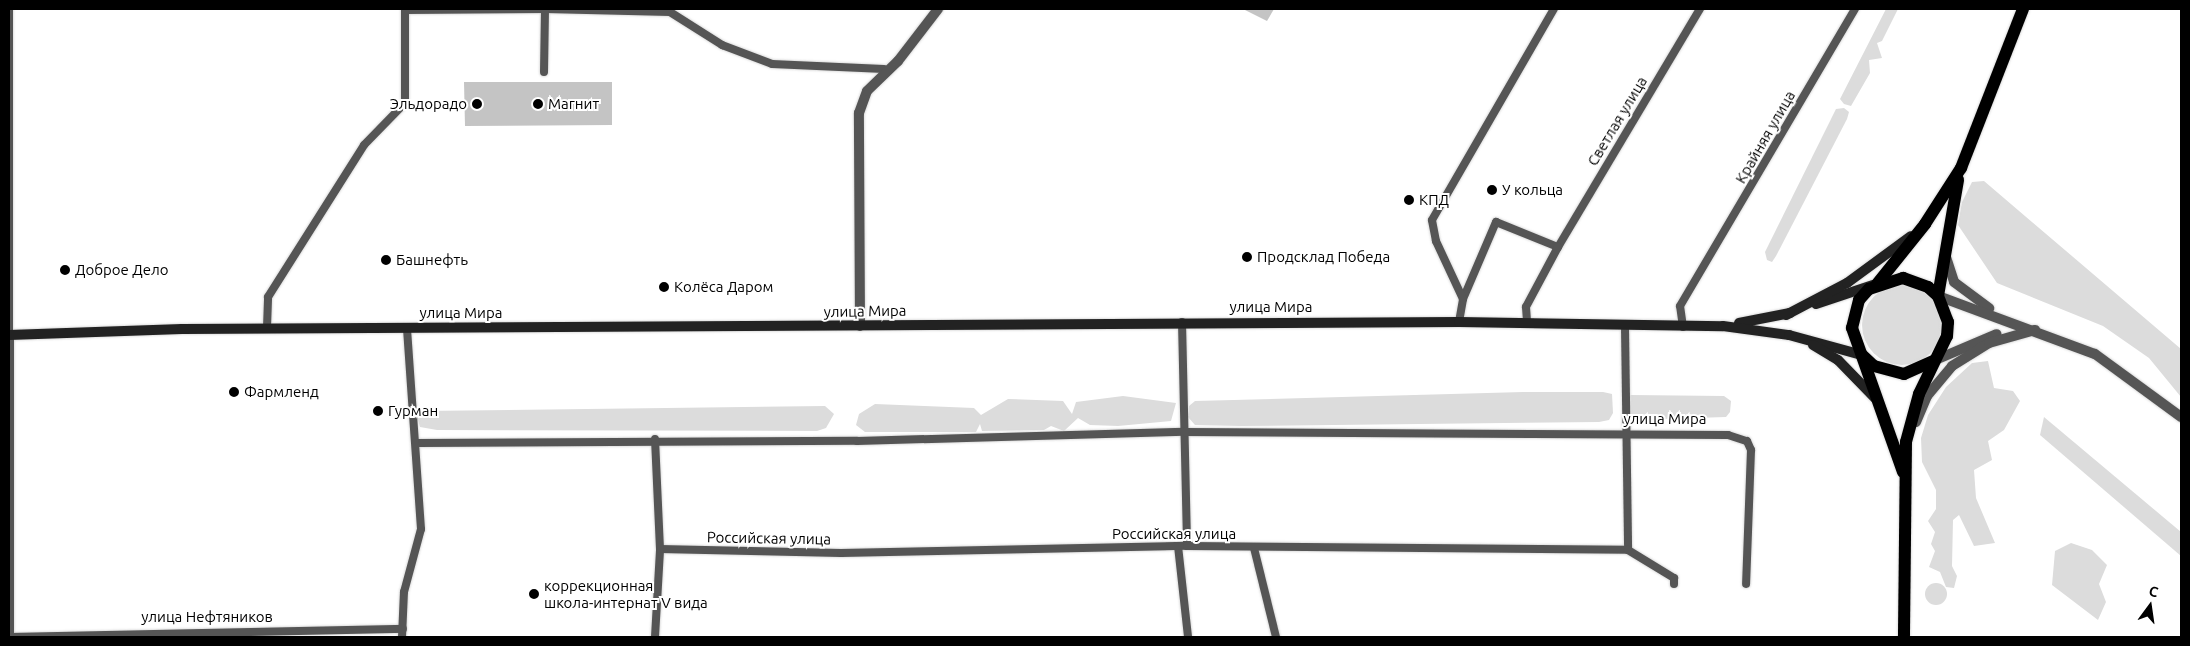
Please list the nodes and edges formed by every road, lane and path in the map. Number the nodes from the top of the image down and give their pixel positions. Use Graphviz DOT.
graph roads {
  1 [pos="9,9"];
  2 [pos="545,9"];
  3 [pos="938,9"];
  4 [pos="1554,9"];
  5 [pos="1700,9"];
  6 [pos="1855,9"];
  7 [pos="2023,9"];
  8 [pos="405,10"];
  9 [pos="884,70"];
  10 [pos="544,72"];
  11 [pos="1961,168"];
  12 [pos="1925,224"];
  13 [pos="1558,246"];
  14 [pos="1944,247"];
  15 [pos="1877,284"];
  16 [pos="1938,296"];
  17 [pos="1463,299"];
  18 [pos="1786,315"];
  19 [pos="1182,322"];
  20 [pos="1459,322"];
  21 [pos="1527,323"];
  22 [pos="2018,324"];
  23 [pos="860,326"];
  24 [pos="1723,326"];
  25 [pos="1625,327"];
  26 [pos="1683,327"];
  27 [pos="267,328"];
  28 [pos="407,328"];
  29 [pos="2035,330"];
  30 [pos="1789,335"];
  31 [pos="11,336"];
  32 [pos="1862,355"];
  33 [pos="1933,361"];
  34 [pos="1877,401"];
  35 [pos="2181,417"];
  36 [pos="1184,432"];
  37 [pos="1627,434"];
  38 [pos="655,439"];
  39 [pos="418,443"];
  40 [pos="1903,472"];
  41 [pos="1178,546"];
  42 [pos="1187,546"];
  43 [pos="1254,548"];
  44 [pos="660,550"];
  45 [pos="1628,550"];
  46 [pos="1674,584"];
  47 [pos="1746,584"];
  48 [pos="402,633"];
  49 [pos="12,637"];
  50 [pos="655,637"];
  51 [pos="1188,637"];
  52 [pos="1276,637"];
  53 [pos="1904,637"];
  1 -- 31 [label="street"];
  2 -- 8 [label="street"];
  2 -- 9 [label="street"];
  2 -- 10 [label="street"];
  3 -- 9 [label="street"];
  4 -- 17 [label="street"];
  5 -- 13 [label="street, Светлая улица"];
  6 -- 26 [label="street, Крайняя улица"];
  7 -- 11 [label="main road"];
  8 -- 27 [label="street"];
  9 -- 23 [label="street"];
  11 -- 12 [label="main road"];
  11 -- 14 [label="main road"];
  12 -- 15 [label="main road"];
  12 -- 18 [label="main road"];
  13 -- 17 [label="street"];
  13 -- 21 [label="street, Светлая улица"];
  14 -- 16 [label="main road"];
  14 -- 22 [label="street"];
  15 -- 16 [label="main road"];
  15 -- 18 [label="main road"];
  15 -- 32 [label="main road"];
  16 -- 22 [label="street"];
  16 -- 33 [label="main road"];
  17 -- 20 [label="street"];
  18 -- 24 [label="main road"];
  19 -- 20 [label="main road, улица Мира"];
  19 -- 23 [label="main road, улица Мира"];
  19 -- 36 [label="street"];
  20 -- 21 [label="main road, улица Мира"];
  21 -- 25 [label="main road, улица Мира"];
  22 -- 29 [label="street"];
  23 -- 28 [label="main road, улица Мира"];
  24 -- 26 [label="main road, улица Мира"];
  24 -- 30 [label="main road"];
  25 -- 26 [label="main road, улица Мира"];
  25 -- 37 [label="street"];
  27 -- 28 [label="main road, улица Мира"];
  27 -- 31 [label="main road, улица Мира"];
  28 -- 39 [label="street"];
  29 -- 33 [label="street"];
  29 -- 35 [label="street"];
  29 -- 40 [label="street"];
  30 -- 32 [label="main road"];
  30 -- 34 [label="main road"];
  31 -- 49 [label="street"];
  32 -- 33 [label="main road"];
  32 -- 34 [label="main road"];
  33 -- 40 [label="main road"];
  34 -- 40 [label="main road"];
  36 -- 37 [label="street, улица Мира"];
  36 -- 38 [label="street, улица Мира"];
  36 -- 42 [label="street"];
  37 -- 45 [label="street"];
  37 -- 47 [label="street, улица Мира"];
  38 -- 39 [label="street, улица Мира"];
  38 -- 44 [label="street"];
  39 -- 48 [label="street"];
  40 -- 53 [label="main road"];
  41 -- 42 [label="street, Российская улица"];
  41 -- 44 [label="street, Российская улица"];
  41 -- 51 [label="street"];
  42 -- 43 [label="street, Российская улица"];
  43 -- 45 [label="street, Российская улица"];
  43 -- 52 [label="street"];
  44 -- 50 [label="street"];
  45 -- 46 [label="street"];
  48 -- 49 [label="street, улица Нефтяников"];
}
